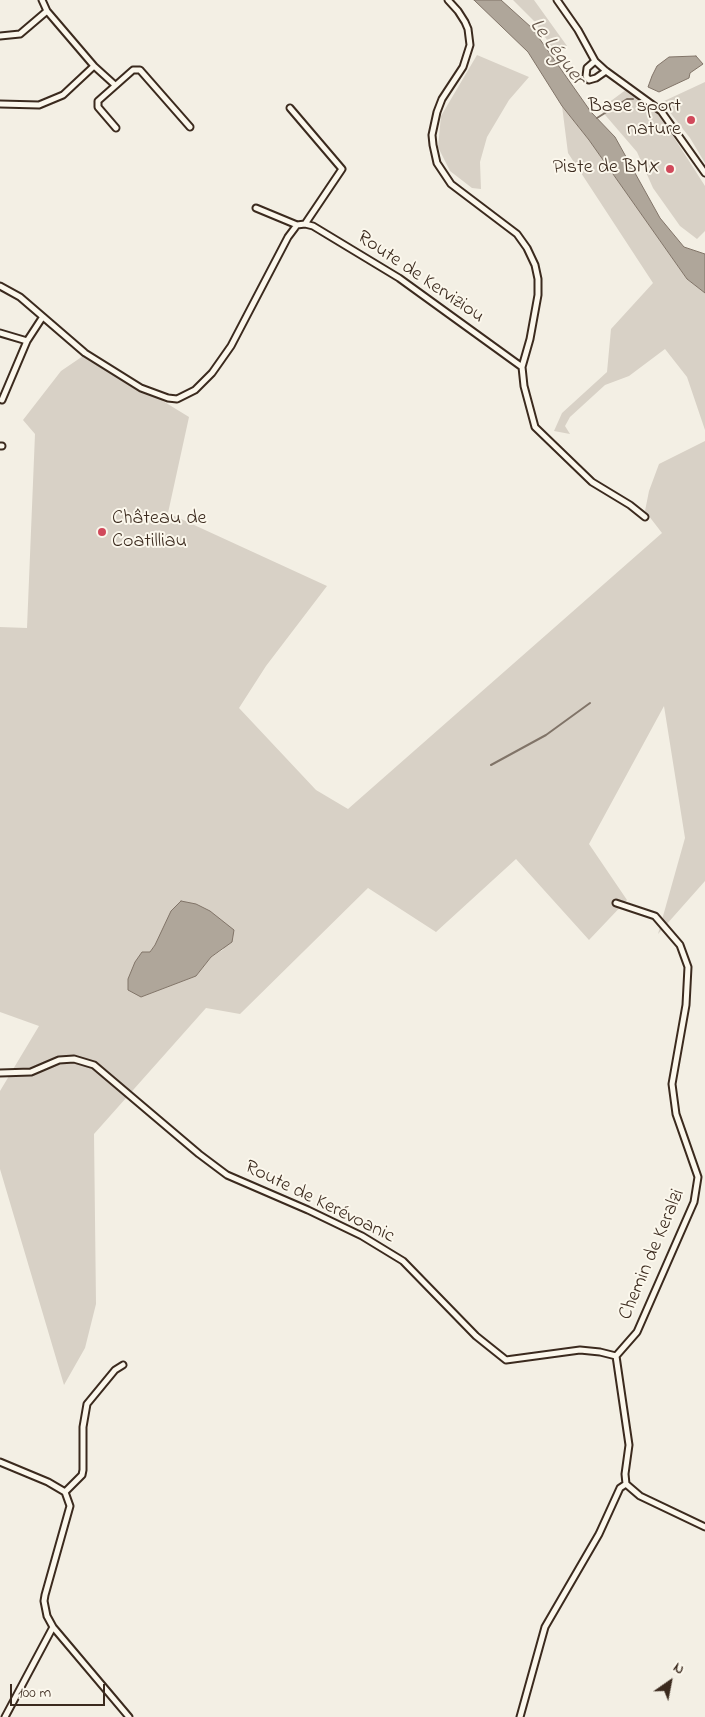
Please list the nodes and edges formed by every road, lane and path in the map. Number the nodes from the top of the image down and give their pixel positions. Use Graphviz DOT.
graph roads {
  1 [pos="42,0"];
  2 [pos="448,0"];
  3 [pos="557,0"];
  4 [pos="47,11"];
  5 [pos="0,36"];
  6 [pos="595,61"];
  7 [pos="94,66"];
  8 [pos="606,71"];
  9 [pos="115,85"];
  10 [pos="0,104"];
  11 [pos="290,108"];
  12 [pos="190,127"];
  13 [pos="116,128"];
  14 [pos="705,173"];
  15 [pos="256,208"];
  16 [pos="305,224"];
  17 [pos="297,225"];
  18 [pos="0,286"];
  19 [pos="42,318"];
  20 [pos="0,333"];
  21 [pos="27,341"];
  22 [pos="522,367"];
  23 [pos="2,400"];
  24 [pos="645,517"];
  25 [pos="616,903"];
  26 [pos="0,1073"];
  27 [pos="616,1356"];
  28 [pos="123,1365"];
  29 [pos="0,1462"];
  30 [pos="626,1484"];
  31 [pos="65,1492"];
  32 [pos="705,1526"];
  33 [pos="53,1627"];
  34 [pos="5,1717"];
  35 [pos="129,1717"];
  36 [pos="520,1717"];
  1 -- 4 [label="street"];
  2 -- 22 [label="street"];
  3 -- 6 [label="street"];
  4 -- 5 [label="street"];
  4 -- 7 [label="street"];
  6 -- 8 [label="street"];
  6 -- 8 [label="street"];
  7 -- 9 [label="street"];
  7 -- 10 [label="street"];
  8 -- 14 [label="street"];
  9 -- 12 [label="street"];
  9 -- 13 [label="street"];
  11 -- 16 [label="street"];
  15 -- 17 [label="street"];
  16 -- 17 [label="street"];
  16 -- 22 [label="street, Route de Kerviziou"];
  17 -- 19 [label="street"];
  18 -- 19 [label="street"];
  19 -- 21 [label="street"];
  20 -- 21 [label="street"];
  21 -- 23 [label="street"];
  22 -- 24 [label="street"];
  25 -- 27 [label="street, Chemin de Keralzi"];
  26 -- 27 [label="street, Route de Kerévoanic"];
  27 -- 30 [label="street"];
  28 -- 31 [label="street"];
  29 -- 31 [label="street"];
  30 -- 32 [label="street"];
  30 -- 36 [label="street"];
  31 -- 33 [label="street"];
  33 -- 34 [label="street"];
  33 -- 35 [label="street"];
}
